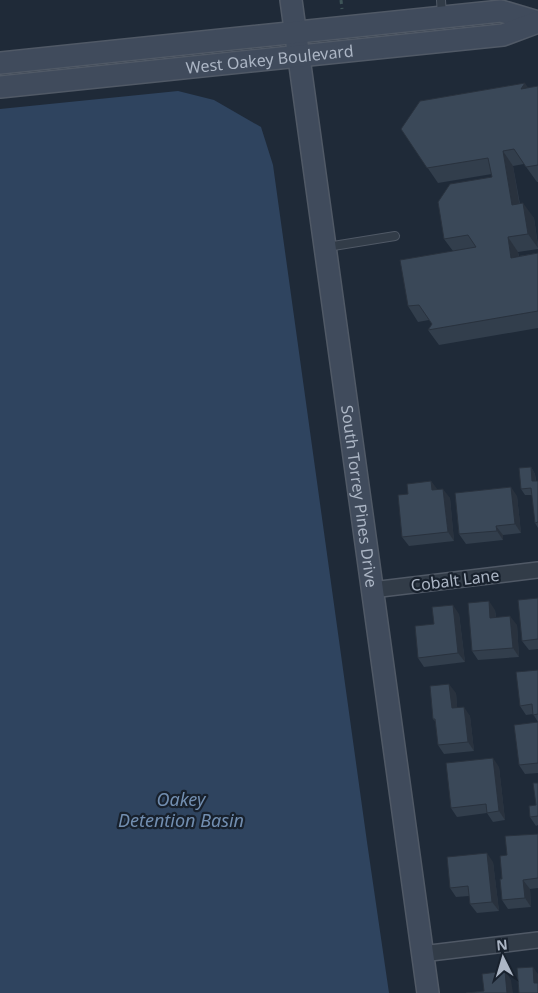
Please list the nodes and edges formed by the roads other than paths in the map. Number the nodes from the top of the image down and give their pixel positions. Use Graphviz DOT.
graph roads {
  1 [pos="291,0"];
  2 [pos="441,9"];
  3 [pos="538,22"];
  4 [pos="296,32"];
  5 [pos="445,41"];
  6 [pos="299,56"];
  7 [pos="0,63"];
  8 [pos="0,87"];
  9 [pos="395,236"];
  10 [pos="325,247"];
  11 [pos="538,570"];
  12 [pos="372,590"];
  13 [pos="538,940"];
  14 [pos="422,954"];
  15 [pos="428,993"];
  1 -- 4 [label="main road, South Torrey Pines Drive"];
  2 -- 3 [label="main road, West Oakey Boulevard"];
  2 -- 4 [label="main road, West Oakey Boulevard"];
  2 -- 5 [label="main road"];
  3 -- 5 [label="main road, West Oakey Boulevard"];
  4 -- 6 [label="main road, South Torrey Pines Drive"];
  4 -- 7 [label="main road, West Oakey Boulevard"];
  5 -- 6 [label="main road, West Oakey Boulevard"];
  6 -- 8 [label="main road, West Oakey Boulevard"];
  6 -- 10 [label="main road, South Torrey Pines Drive"];
  9 -- 10 [label="lane"];
  10 -- 12 [label="main road, South Torrey Pines Drive"];
  11 -- 12 [label="street, Cobalt Lane"];
  12 -- 14 [label="main road, South Torrey Pines Drive"];
  13 -- 14 [label="street"];
  14 -- 15 [label="main road, South Torrey Pines Drive"];
}
